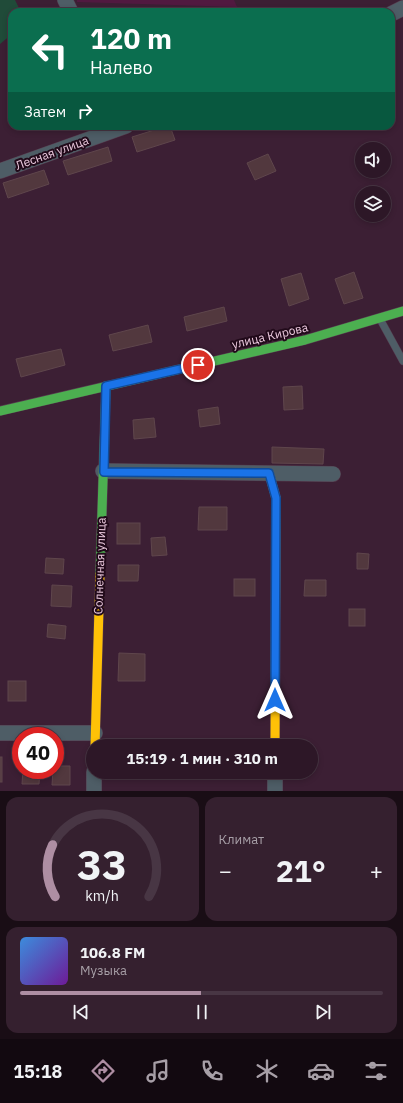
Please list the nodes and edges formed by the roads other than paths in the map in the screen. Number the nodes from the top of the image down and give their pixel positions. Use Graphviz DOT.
graph roads {
  1 [pos="111,130"];
  2 [pos="0,171"];
  3 [pos="403,310"];
  4 [pos="379,318"];
  5 [pos="403,361"];
  6 [pos="106,386"];
  7 [pos="0,411"];
  8 [pos="104,472"];
  9 [pos="269,473"];
  10 [pos="332,474"];
  11 [pos="0,733"];
  12 [pos="86,739"];
  13 [pos="95,739"];
  14 [pos="275,739"];
  15 [pos="94,779"];
  16 [pos="275,779"];
  17 [pos="94,791"];
  18 [pos="275,791"];
  1 -- 2 [label="street, Лесная улица"];
  3 -- 4 [label="street, улица Кирова"];
  4 -- 5 [label="lane"];
  4 -- 6 [label="street, улица Кирова"];
  6 -- 7 [label="street, улица Кирова"];
  6 -- 8 [label="street, Солнечная улица"];
  8 -- 9 [label="street"];
  8 -- 13 [label="street, Солнечная улица"];
  9 -- 10 [label="street"];
  9 -- 14 [label="street"];
  11 -- 12 [label="street"];
  15 -- 17 [label="street"];
  16 -- 18 [label="street"];
}
